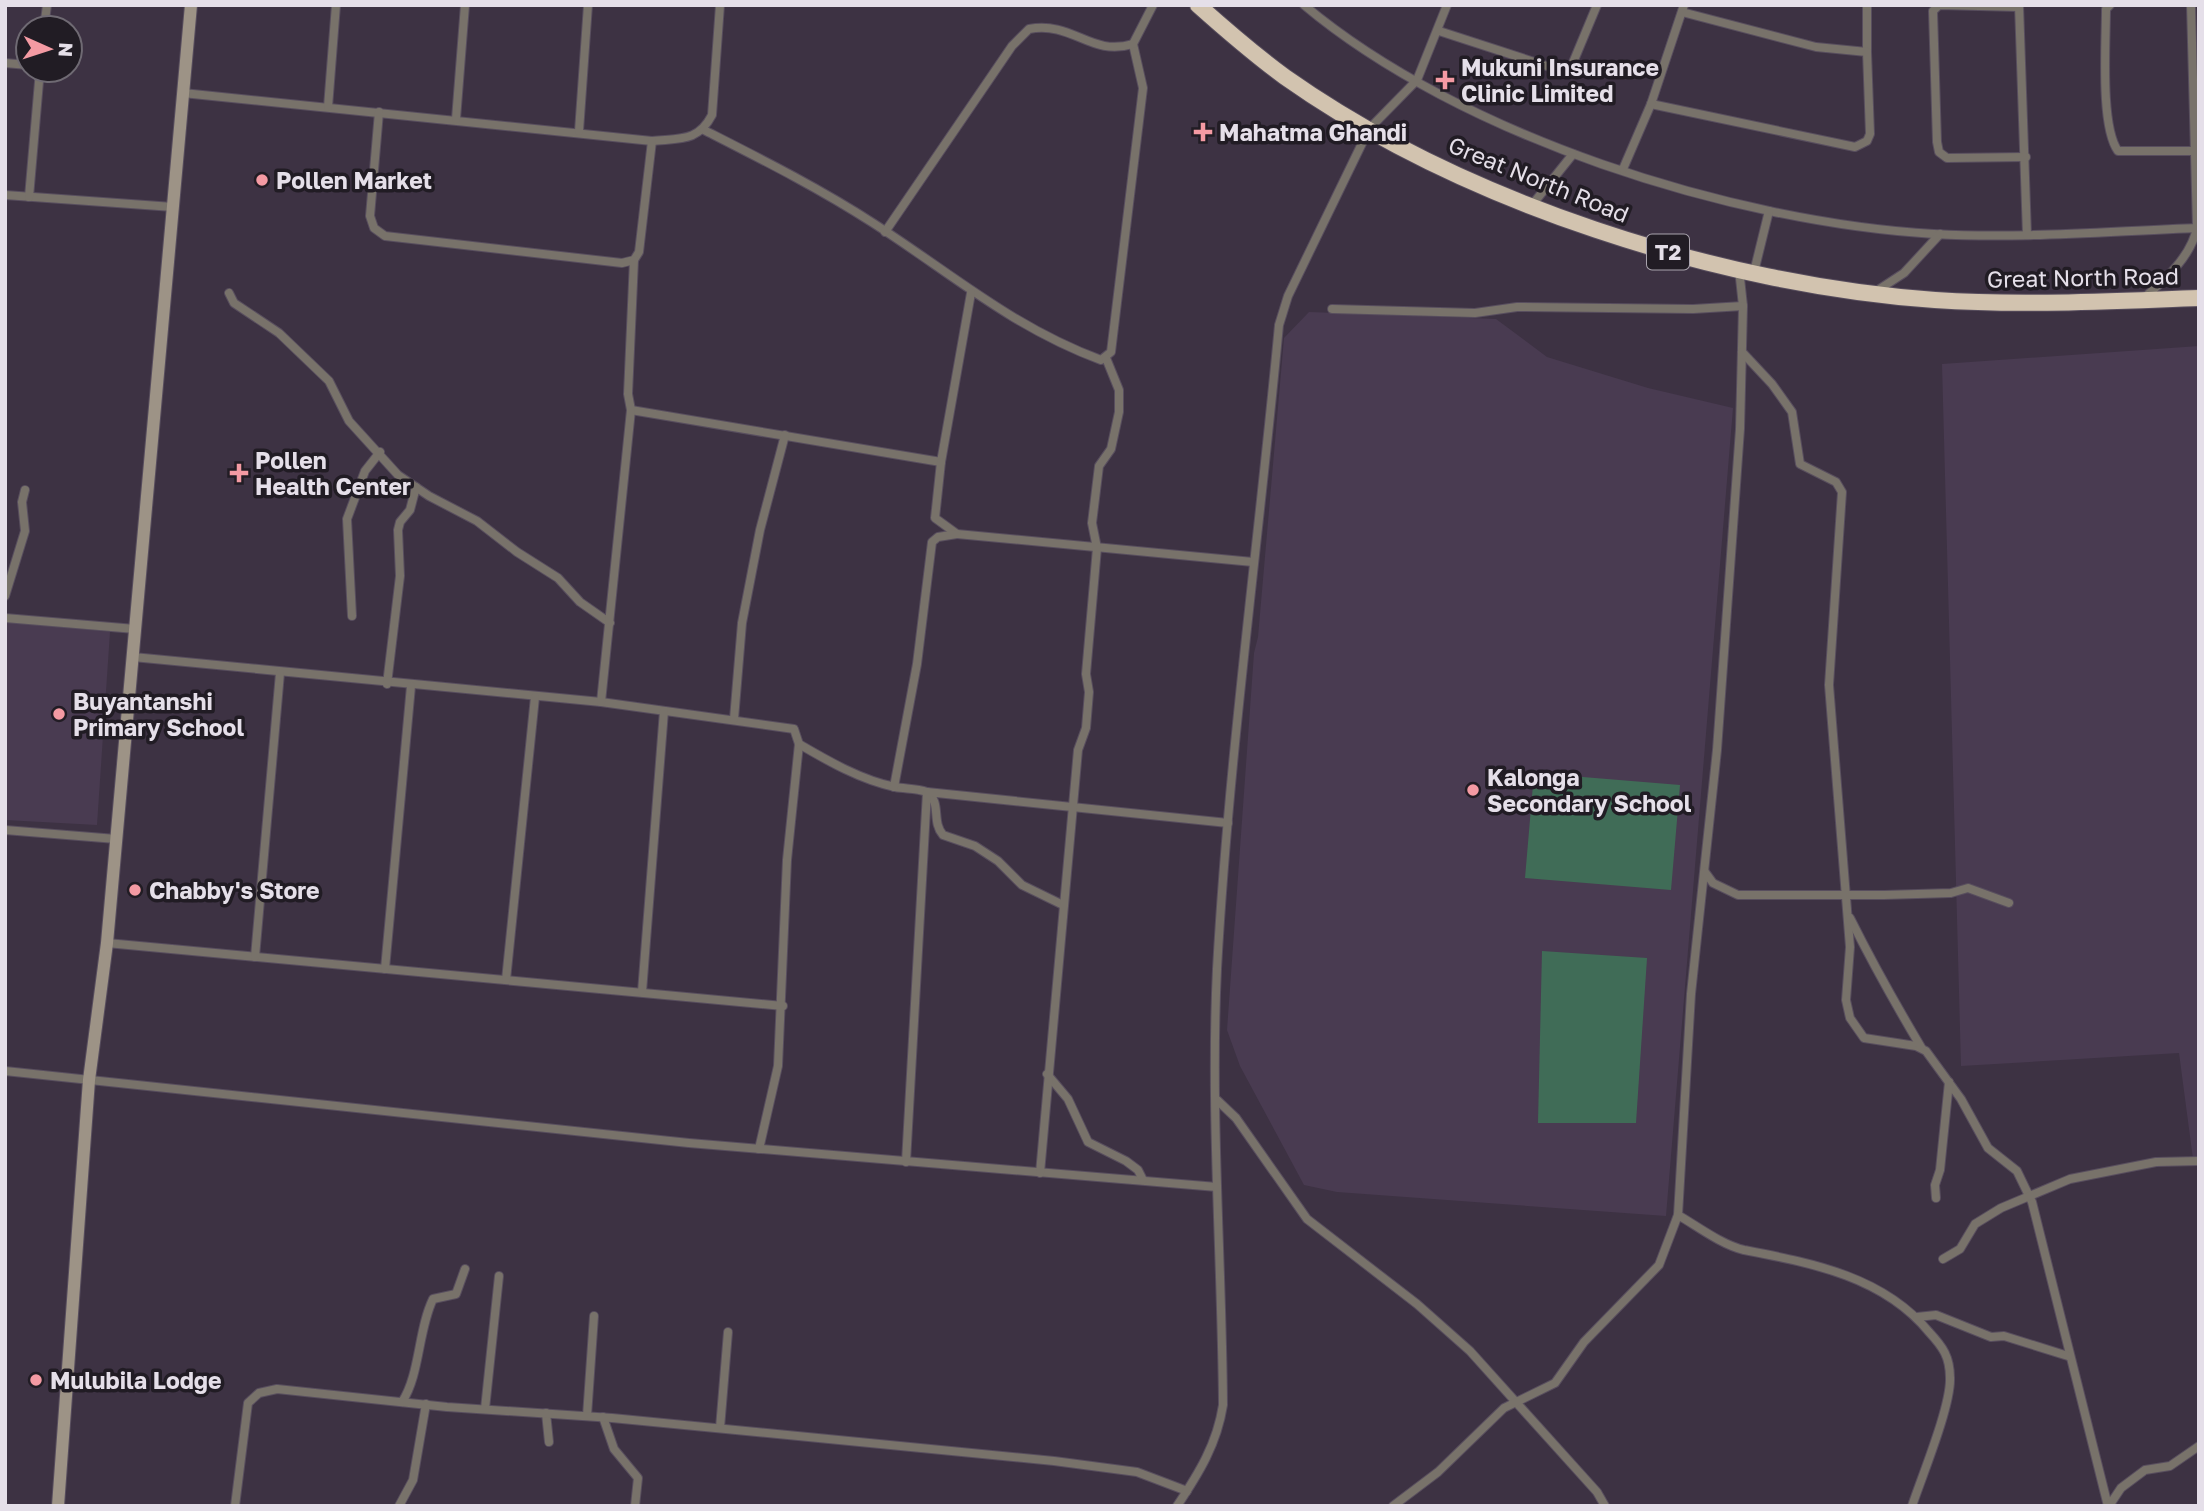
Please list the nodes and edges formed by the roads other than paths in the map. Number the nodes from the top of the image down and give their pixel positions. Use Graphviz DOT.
graph roads {
  1 [pos="191,5"];
  2 [pos="336,5"];
  3 [pos="465,5"];
  4 [pos="588,5"];
  5 [pos="720,5"];
  6 [pos="1153,5"];
  7 [pos="1198,5"];
  8 [pos="1304,5"];
  9 [pos="1447,5"];
  10 [pos="1597,5"];
  11 [pos="1867,5"];
  12 [pos="2110,5"];
  13 [pos="2191,5"];
  14 [pos="2019,6"];
  15 [pos="1683,8"];
  16 [pos="1439,31"];
  17 [pos="1133,44"];
  18 [pos="1867,52"];
  19 [pos="1417,80"];
  20 [pos="39,84"];
  21 [pos="183,93"];
  22 [pos="1651,104"];
  23 [pos="328,107"];
  24 [pos="379,112"];
  25 [pos="456,119"];
  26 [pos="1369,129"];
  27 [pos="704,130"];
  28 [pos="579,131"];
  29 [pos="652,141"];
  30 [pos="2197,151"];
  31 [pos="1573,153"];
  32 [pos="2026,158"];
  33 [pos="1623,170"];
  34 [pos="5,195"];
  35 [pos="29,197"];
  36 [pos="1532,205"];
  37 [pos="173,207"];
  38 [pos="1769,211"];
  39 [pos="2198,228"];
  40 [pos="885,232"];
  41 [pos="1940,234"];
  42 [pos="2026,235"];
  43 [pos="634,260"];
  44 [pos="1747,270"];
  45 [pos="229,293"];
  46 [pos="971,293"];
  47 [pos="1873,293"];
  48 [pos="2199,298"];
  49 [pos="2143,299"];
  50 [pos="1743,306"];
  51 [pos="1332,309"];
  52 [pos="1742,352"];
  53 [pos="1106,358"];
  54 [pos="631,410"];
  55 [pos="785,435"];
  56 [pos="380,452"];
  57 [pos="941,462"];
  58 [pos="416,487"];
  59 [pos="25,490"];
  60 [pos="935,518"];
  61 [pos="957,534"];
  62 [pos="933,539"];
  63 [pos="1097,548"];
  64 [pos="1253,562"];
  65 [pos="5,596"];
  66 [pos="352,616"];
  67 [pos="5,618"];
  68 [pos="610,623"];
  69 [pos="135,629"];
  70 [pos="133,657"];
  71 [pos="280,673"];
  72 [pos="387,684"];
  73 [pos="411,686"];
  74 [pos="535,697"];
  75 [pos="601,702"];
  76 [pos="664,711"];
  77 [pos="734,719"];
  78 [pos="799,744"];
  79 [pos="894,787"];
  80 [pos="927,792"];
  81 [pos="1073,807"];
  82 [pos="1228,823"];
  83 [pos="5,830"];
  84 [pos="116,839"];
  85 [pos="1705,872"];
  86 [pos="1846,893"];
  87 [pos="2009,903"];
  88 [pos="1063,905"];
  89 [pos="1847,911"];
  90 [pos="107,943"];
  91 [pos="255,957"];
  92 [pos="385,969"];
  93 [pos="506,980"];
  94 [pos="642,992"];
  95 [pos="783,1006"];
  96 [pos="1921,1047"];
  97 [pos="5,1071"];
  98 [pos="1048,1074"];
  99 [pos="89,1080"];
  100 [pos="1949,1082"];
  101 [pos="1217,1100"];
  102 [pos="759,1149"];
  103 [pos="2199,1161"];
  104 [pos="906,1163"];
  105 [pos="1040,1173"];
  106 [pos="1143,1180"];
  107 [pos="1217,1187"];
  108 [pos="1936,1198"];
  109 [pos="2029,1198"];
  110 [pos="1678,1215"];
  111 [pos="1943,1259"];
  112 [pos="465,1269"];
  113 [pos="499,1276"];
  114 [pos="594,1316"];
  115 [pos="1917,1317"];
  116 [pos="728,1332"];
  117 [pos="2068,1356"];
  118 [pos="402,1402"];
  119 [pos="1518,1402"];
  120 [pos="426,1404"];
  121 [pos="485,1409"];
  122 [pos="546,1413"];
  123 [pos="587,1416"];
  124 [pos="603,1417"];
  125 [pos="720,1428"];
  126 [pos="549,1442"];
  127 [pos="2199,1446"];
  128 [pos="1187,1491"];
  129 [pos="58,1506"];
  130 [pos="235,1506"];
  131 [pos="399,1506"];
  132 [pos="635,1506"];
  133 [pos="1177,1506"];
  134 [pos="1393,1506"];
  135 [pos="1605,1506"];
  136 [pos="1912,1506"];
  137 [pos="2108,1506"];
  1 -- 21 [label="street"];
  2 -- 23 [label="street"];
  3 -- 25 [label="street"];
  4 -- 28 [label="street"];
  5 -- 27 [label="street"];
  6 -- 17 [label="street"];
  7 -- 26 [label="highway, Great North Road / T2"];
  8 -- 19 [label="street"];
  9 -- 16 [label="street"];
  10 -- 16 [label="street"];
  11 -- 18 [label="street"];
  12 -- 30 [label="street"];
  13 -- 30 [label="street"];
  14 -- 32 [label="street"];
  14 -- 32 [label="street"];
  15 -- 18 [label="street"];
  15 -- 22 [label="street"];
  16 -- 19 [label="street"];
  17 -- 40 [label="street"];
  17 -- 53 [label="street"];
  18 -- 22 [label="street"];
  19 -- 26 [label="street"];
  19 -- 31 [label="street"];
  20 -- 35 [label="street"];
  21 -- 23 [label="street"];
  21 -- 37 [label="street"];
  22 -- 33 [label="street"];
  23 -- 24 [label="street"];
  24 -- 25 [label="street"];
  24 -- 43 [label="street"];
  25 -- 28 [label="street"];
  26 -- 36 [label="highway, Great North Road / T2"];
  26 -- 64 [label="street"];
  27 -- 29 [label="street"];
  27 -- 40 [label="street"];
  28 -- 29 [label="street"];
  29 -- 43 [label="street"];
  30 -- 39 [label="street"];
  31 -- 33 [label="street"];
  31 -- 36 [label="street"];
  32 -- 42 [label="street"];
  33 -- 38 [label="street"];
  34 -- 35 [label="street"];
  35 -- 37 [label="street"];
  36 -- 44 [label="highway, Great North Road / T2"];
  37 -- 69 [label="street"];
  38 -- 41 [label="street"];
  38 -- 44 [label="street"];
  39 -- 42 [label="street"];
  39 -- 49 [label="street"];
  40 -- 46 [label="street"];
  41 -- 42 [label="street"];
  41 -- 47 [label="street"];
  43 -- 54 [label="street"];
  44 -- 47 [label="highway, Great North Road / T2"];
  44 -- 50 [label="street"];
  45 -- 56 [label="street"];
  46 -- 53 [label="street"];
  46 -- 57 [label="street"];
  47 -- 49 [label="highway, Great North Road / T2"];
  48 -- 49 [label="highway, Great North Road / T2"];
  50 -- 51 [label="street"];
  50 -- 52 [label="street"];
  52 -- 85 [label="street"];
  52 -- 86 [label="street"];
  53 -- 63 [label="street"];
  54 -- 55 [label="street"];
  54 -- 68 [label="street"];
  55 -- 57 [label="street"];
  55 -- 77 [label="street"];
  56 -- 58 [label="street"];
  56 -- 66 [label="street"];
  57 -- 60 [label="street"];
  58 -- 68 [label="street"];
  58 -- 72 [label="street"];
  59 -- 65 [label="street"];
  60 -- 61 [label="street"];
  60 -- 62 [label="street"];
  61 -- 62 [label="street"];
  61 -- 63 [label="street"];
  62 -- 79 [label="street"];
  63 -- 64 [label="street"];
  63 -- 81 [label="street"];
  64 -- 82 [label="street"];
  67 -- 69 [label="street"];
  68 -- 75 [label="street"];
  69 -- 70 [label="street"];
  70 -- 71 [label="street"];
  70 -- 84 [label="street"];
  71 -- 72 [label="street"];
  71 -- 91 [label="street"];
  72 -- 73 [label="street"];
  73 -- 74 [label="street"];
  73 -- 92 [label="street"];
  74 -- 75 [label="street"];
  74 -- 93 [label="street"];
  75 -- 76 [label="street"];
  76 -- 77 [label="street"];
  76 -- 94 [label="street"];
  77 -- 78 [label="street"];
  78 -- 79 [label="street"];
  78 -- 95 [label="street"];
  79 -- 80 [label="street"];
  80 -- 81 [label="street"];
  80 -- 88 [label="street"];
  80 -- 104 [label="street"];
  81 -- 82 [label="street"];
  81 -- 88 [label="street"];
  82 -- 101 [label="street"];
  83 -- 84 [label="street"];
  84 -- 90 [label="street"];
  85 -- 86 [label="street"];
  85 -- 110 [label="street"];
  86 -- 87 [label="street"];
  86 -- 89 [label="street"];
  88 -- 98 [label="street"];
  89 -- 96 [label="street"];
  89 -- 96 [label="street"];
  90 -- 91 [label="street"];
  90 -- 99 [label="street"];
  91 -- 92 [label="street"];
  92 -- 93 [label="street"];
  93 -- 94 [label="street"];
  94 -- 95 [label="street"];
  95 -- 102 [label="street"];
  96 -- 100 [label="street"];
  97 -- 99 [label="street"];
  98 -- 105 [label="street"];
  98 -- 106 [label="street"];
  99 -- 102 [label="street"];
  99 -- 129 [label="street"];
  100 -- 108 [label="street"];
  100 -- 109 [label="street"];
  101 -- 107 [label="street"];
  101 -- 119 [label="street"];
  102 -- 104 [label="street"];
  103 -- 109 [label="street"];
  104 -- 105 [label="street"];
  105 -- 106 [label="street"];
  106 -- 107 [label="street"];
  107 -- 128 [label="street"];
  109 -- 111 [label="street"];
  109 -- 117 [label="street"];
  110 -- 115 [label="street"];
  110 -- 119 [label="street"];
  112 -- 118 [label="street"];
  113 -- 121 [label="street"];
  114 -- 123 [label="street"];
  115 -- 117 [label="street"];
  115 -- 136 [label="street"];
  116 -- 125 [label="street"];
  117 -- 137 [label="street"];
  118 -- 120 [label="street"];
  118 -- 130 [label="street"];
  119 -- 134 [label="street"];
  119 -- 135 [label="street"];
  120 -- 121 [label="street"];
  120 -- 131 [label="street"];
  121 -- 122 [label="street"];
  122 -- 123 [label="street"];
  122 -- 126 [label="street"];
  123 -- 124 [label="street"];
  124 -- 125 [label="street"];
  124 -- 132 [label="street"];
  125 -- 128 [label="street"];
  127 -- 137 [label="street"];
  128 -- 133 [label="street"];
}
